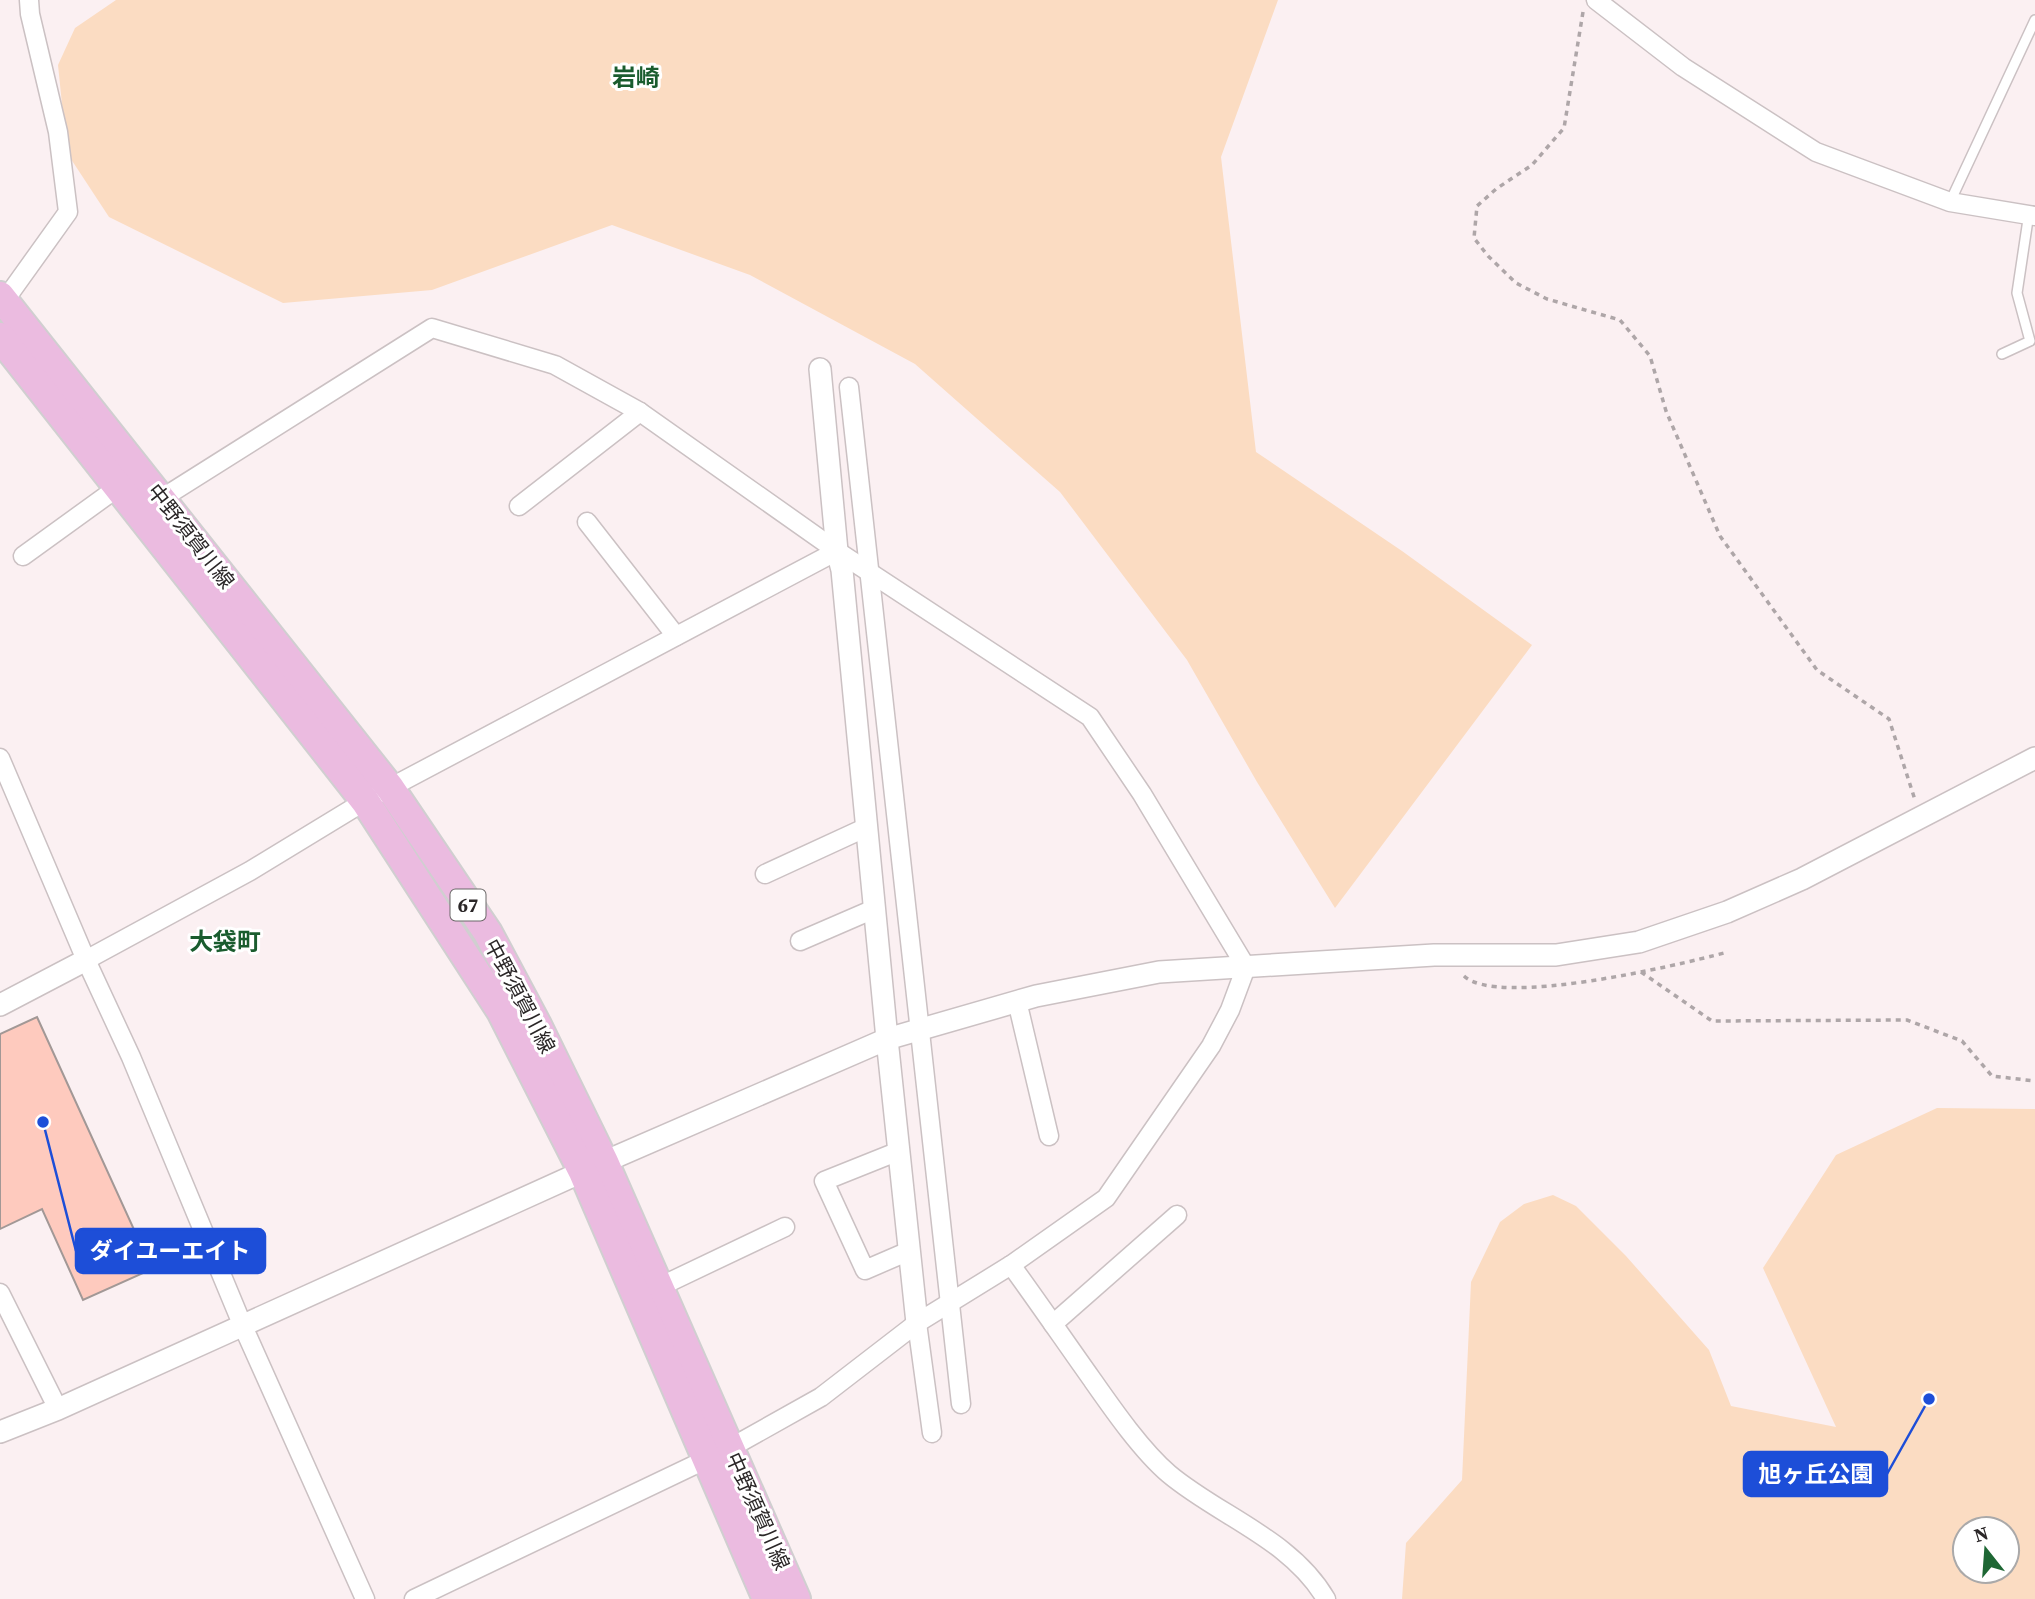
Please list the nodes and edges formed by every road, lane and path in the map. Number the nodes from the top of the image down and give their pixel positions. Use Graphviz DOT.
graph roads {
  1 [pos="29,0"];
  2 [pos="1585,0"];
  3 [pos="1596,0"];
  4 [pos="2035,20"];
  5 [pos="1950,202"];
  6 [pos="2032,215"];
  7 [pos="1,301"];
  8 [pos="0,337"];
  9 [pos="2003,354"];
  10 [pos="820,369"];
  11 [pos="849,387"];
  12 [pos="640,412"];
  13 [pos="117,488"];
  14 [pos="161,498"];
  15 [pos="519,506"];
  16 [pos="139,516"];
  17 [pos="587,522"];
  18 [pos="837,551"];
  19 [pos="23,556"];
  20 [pos="872,574"];
  21 [pos="676,636"];
  22 [pos="0,758"];
  23 [pos="2035,758"];
  24 [pos="390,788"];
  25 [pos="365,801"];
  26 [pos="1921,818"];
  27 [pos="867,827"];
  28 [pos="765,874"];
  29 [pos="874,909"];
  30 [pos="800,941"];
  31 [pos="86,960"];
  32 [pos="1246,967"];
  33 [pos="1641,972"];
  34 [pos="1017,1001"];
  35 [pos="0,1005"];
  36 [pos="919,1030"];
  37 [pos="887,1039"];
  38 [pos="2035,1081"];
  39 [pos="1049,1136"];
  40 [pos="899,1151"];
  41 [pos="593,1167"];
  42 [pos="1177,1215"];
  43 [pos="785,1227"];
  44 [pos="909,1251"];
  45 [pos="1011,1265"];
  46 [pos="659,1287"];
  47 [pos="0,1293"];
  48 [pos="950,1302"];
  49 [pos="917,1323"];
  50 [pos="242,1324"];
  51 [pos="1053,1324"];
  52 [pos="961,1404"];
  53 [pos="58,1409"];
  54 [pos="0,1432"];
  55 [pos="932,1433"];
  56 [pos="718,1453"];
  57 [pos="365,1599"];
  58 [pos="414,1599"];
  59 [pos="767,1599"];
  60 [pos="796,1599"];
  61 [pos="1326,1599"];
  1 -- 7 [label="street"];
  2 -- 26 [label="path"];
  3 -- 5 [label="street"];
  4 -- 5 [label="lane"];
  5 -- 6 [label="street"];
  6 -- 9 [label="lane"];
  7 -- 14 [label="main road, 中野須賀川線 / 67"];
  8 -- 13 [label="main road, 中野須賀川線 / 67"];
  10 -- 18 [label="street"];
  11 -- 20 [label="street"];
  12 -- 14 [label="street"];
  12 -- 15 [label="street"];
  12 -- 18 [label="street"];
  13 -- 16 [label="main road, 中野須賀川線 / 67"];
  13 -- 19 [label="street"];
  14 -- 16 [label="street"];
  14 -- 24 [label="main road, 中野須賀川線 / 67"];
  16 -- 25 [label="main road, 中野須賀川線 / 67"];
  17 -- 21 [label="street"];
  18 -- 20 [label="street"];
  18 -- 21 [label="street"];
  18 -- 27 [label="street"];
  20 -- 32 [label="street"];
  20 -- 36 [label="street"];
  21 -- 24 [label="street"];
  22 -- 31 [label="street"];
  23 -- 26 [label="street"];
  24 -- 25 [label="street"];
  24 -- 41 [label="main road, 中野須賀川線 / 67"];
  25 -- 31 [label="street"];
  25 -- 41 [label="main road, 中野須賀川線 / 67"];
  26 -- 32 [label="street"];
  27 -- 28 [label="street"];
  27 -- 29 [label="street"];
  29 -- 30 [label="street"];
  29 -- 37 [label="street"];
  31 -- 35 [label="street"];
  31 -- 50 [label="street"];
  32 -- 34 [label="street"];
  32 -- 45 [label="street"];
  33 -- 38 [label="path"];
  34 -- 36 [label="street"];
  34 -- 39 [label="street"];
  36 -- 37 [label="street"];
  36 -- 48 [label="street"];
  37 -- 40 [label="street"];
  37 -- 41 [label="street"];
  40 -- 44 [label="street"];
  40 -- 44 [label="street"];
  41 -- 46 [label="main road, 中野須賀川線 / 67"];
  41 -- 50 [label="street"];
  41 -- 56 [label="main road, 中野須賀川線 / 67"];
  42 -- 51 [label="street"];
  43 -- 46 [label="street"];
  44 -- 49 [label="street"];
  45 -- 48 [label="street"];
  45 -- 51 [label="street"];
  46 -- 56 [label="main road, 中野須賀川線 / 67"];
  47 -- 53 [label="street"];
  48 -- 49 [label="street"];
  48 -- 52 [label="street"];
  49 -- 55 [label="street"];
  49 -- 56 [label="street"];
  50 -- 53 [label="street"];
  50 -- 57 [label="street"];
  51 -- 61 [label="street"];
  53 -- 54 [label="street"];
  56 -- 58 [label="street"];
  56 -- 59 [label="main road, 中野須賀川線 / 67"];
  56 -- 60 [label="main road, 中野須賀川線 / 67"];
}
